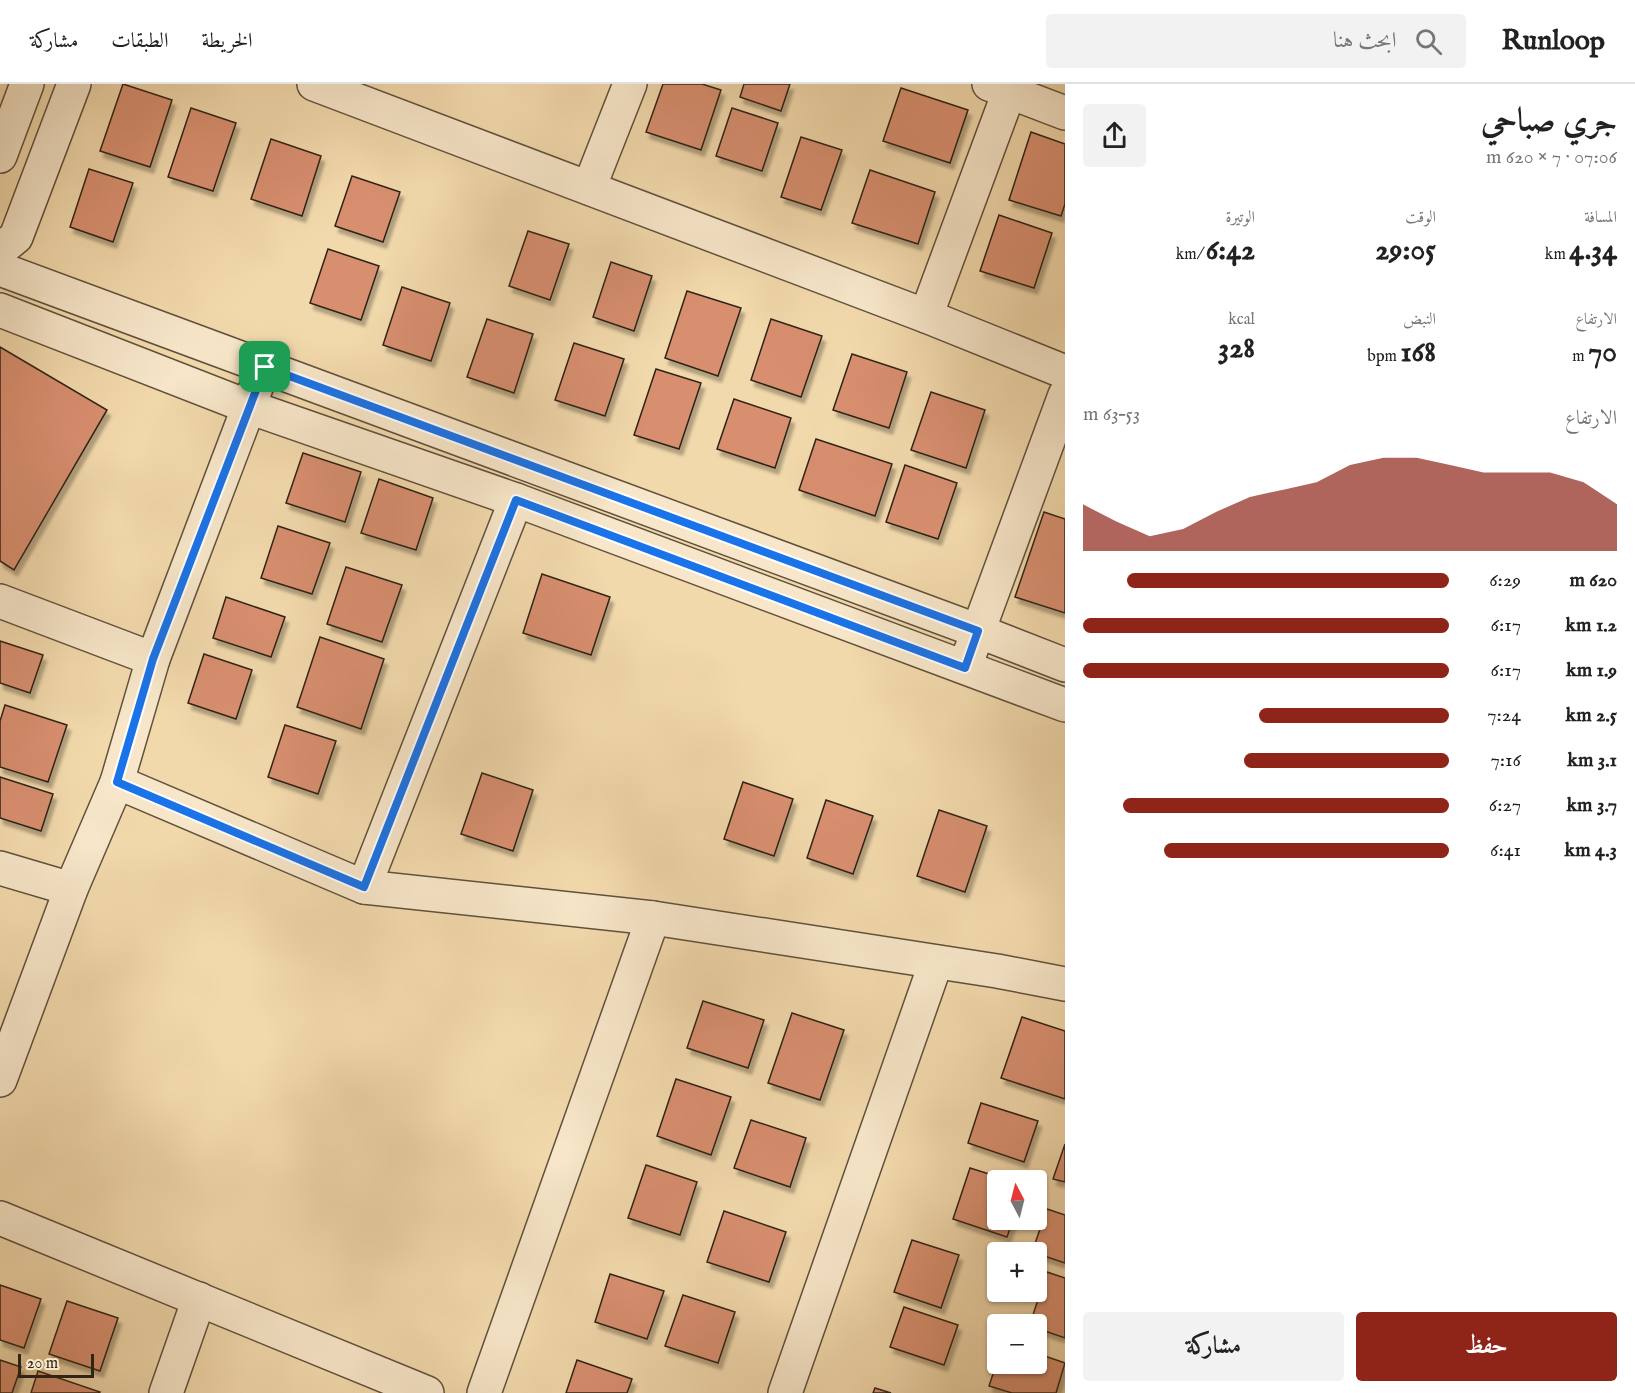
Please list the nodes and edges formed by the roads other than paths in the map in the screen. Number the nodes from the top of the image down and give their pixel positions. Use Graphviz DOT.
graph roads {
  1 [pos="27,84"];
  2 [pos="74,84"];
  3 [pos="314,84"];
  4 [pos="630,84"];
  5 [pos="1003,86"];
  6 [pos="354,91"];
  7 [pos="1065,113"];
  8 [pos="0,156"];
  9 [pos="589,188"];
  10 [pos="0,250"];
  11 [pos="0,269"];
  12 [pos="0,310"];
  13 [pos="926,316"];
  14 [pos="265,367"];
  15 [pos="1065,372"];
  16 [pos="1065,395"];
  17 [pos="249,407"];
  18 [pos="516,500"];
  19 [pos="0,601"];
  20 [pos="978,631"];
  21 [pos="153,659"];
  22 [pos="1065,665"];
  23 [pos="965,668"];
  24 [pos="1065,705"];
  25 [pos="117,782"];
  26 [pos="0,868"];
  27 [pos="364,887"];
  28 [pos="71,889"];
  29 [pos="653,918"];
  30 [pos="936,962"];
  31 [pos="1065,984"];
  32 [pos="0,1080"];
  33 [pos="0,1218"];
  34 [pos="199,1299"];
  35 [pos="166,1393"];
  36 [pos="428,1393"];
  37 [pos="484,1393"];
  38 [pos="785,1393"];
  1 -- 8 [label="street"];
  2 -- 10 [label="street"];
  3 -- 6 [label="street"];
  4 -- 9 [label="street"];
  5 -- 7 [label="street"];
  5 -- 13 [label="street"];
  6 -- 9 [label="street"];
  9 -- 13 [label="street"];
  11 -- 14 [label="street"];
  12 -- 17 [label="street"];
  13 -- 15 [label="street"];
  14 -- 17 [label="street"];
  14 -- 20 [label="street"];
  16 -- 20 [label="street"];
  17 -- 18 [label="street"];
  17 -- 21 [label="street"];
  18 -- 23 [label="street"];
  18 -- 27 [label="street"];
  19 -- 21 [label="street"];
  20 -- 22 [label="street"];
  20 -- 23 [label="street"];
  21 -- 25 [label="street"];
  23 -- 24 [label="street"];
  25 -- 27 [label="street"];
  25 -- 28 [label="street"];
  26 -- 28 [label="street"];
  27 -- 29 [label="street"];
  28 -- 32 [label="street"];
  29 -- 30 [label="street"];
  29 -- 37 [label="street"];
  30 -- 31 [label="street"];
  30 -- 38 [label="street"];
  33 -- 34 [label="street"];
  34 -- 35 [label="street"];
  34 -- 36 [label="street"];
}
